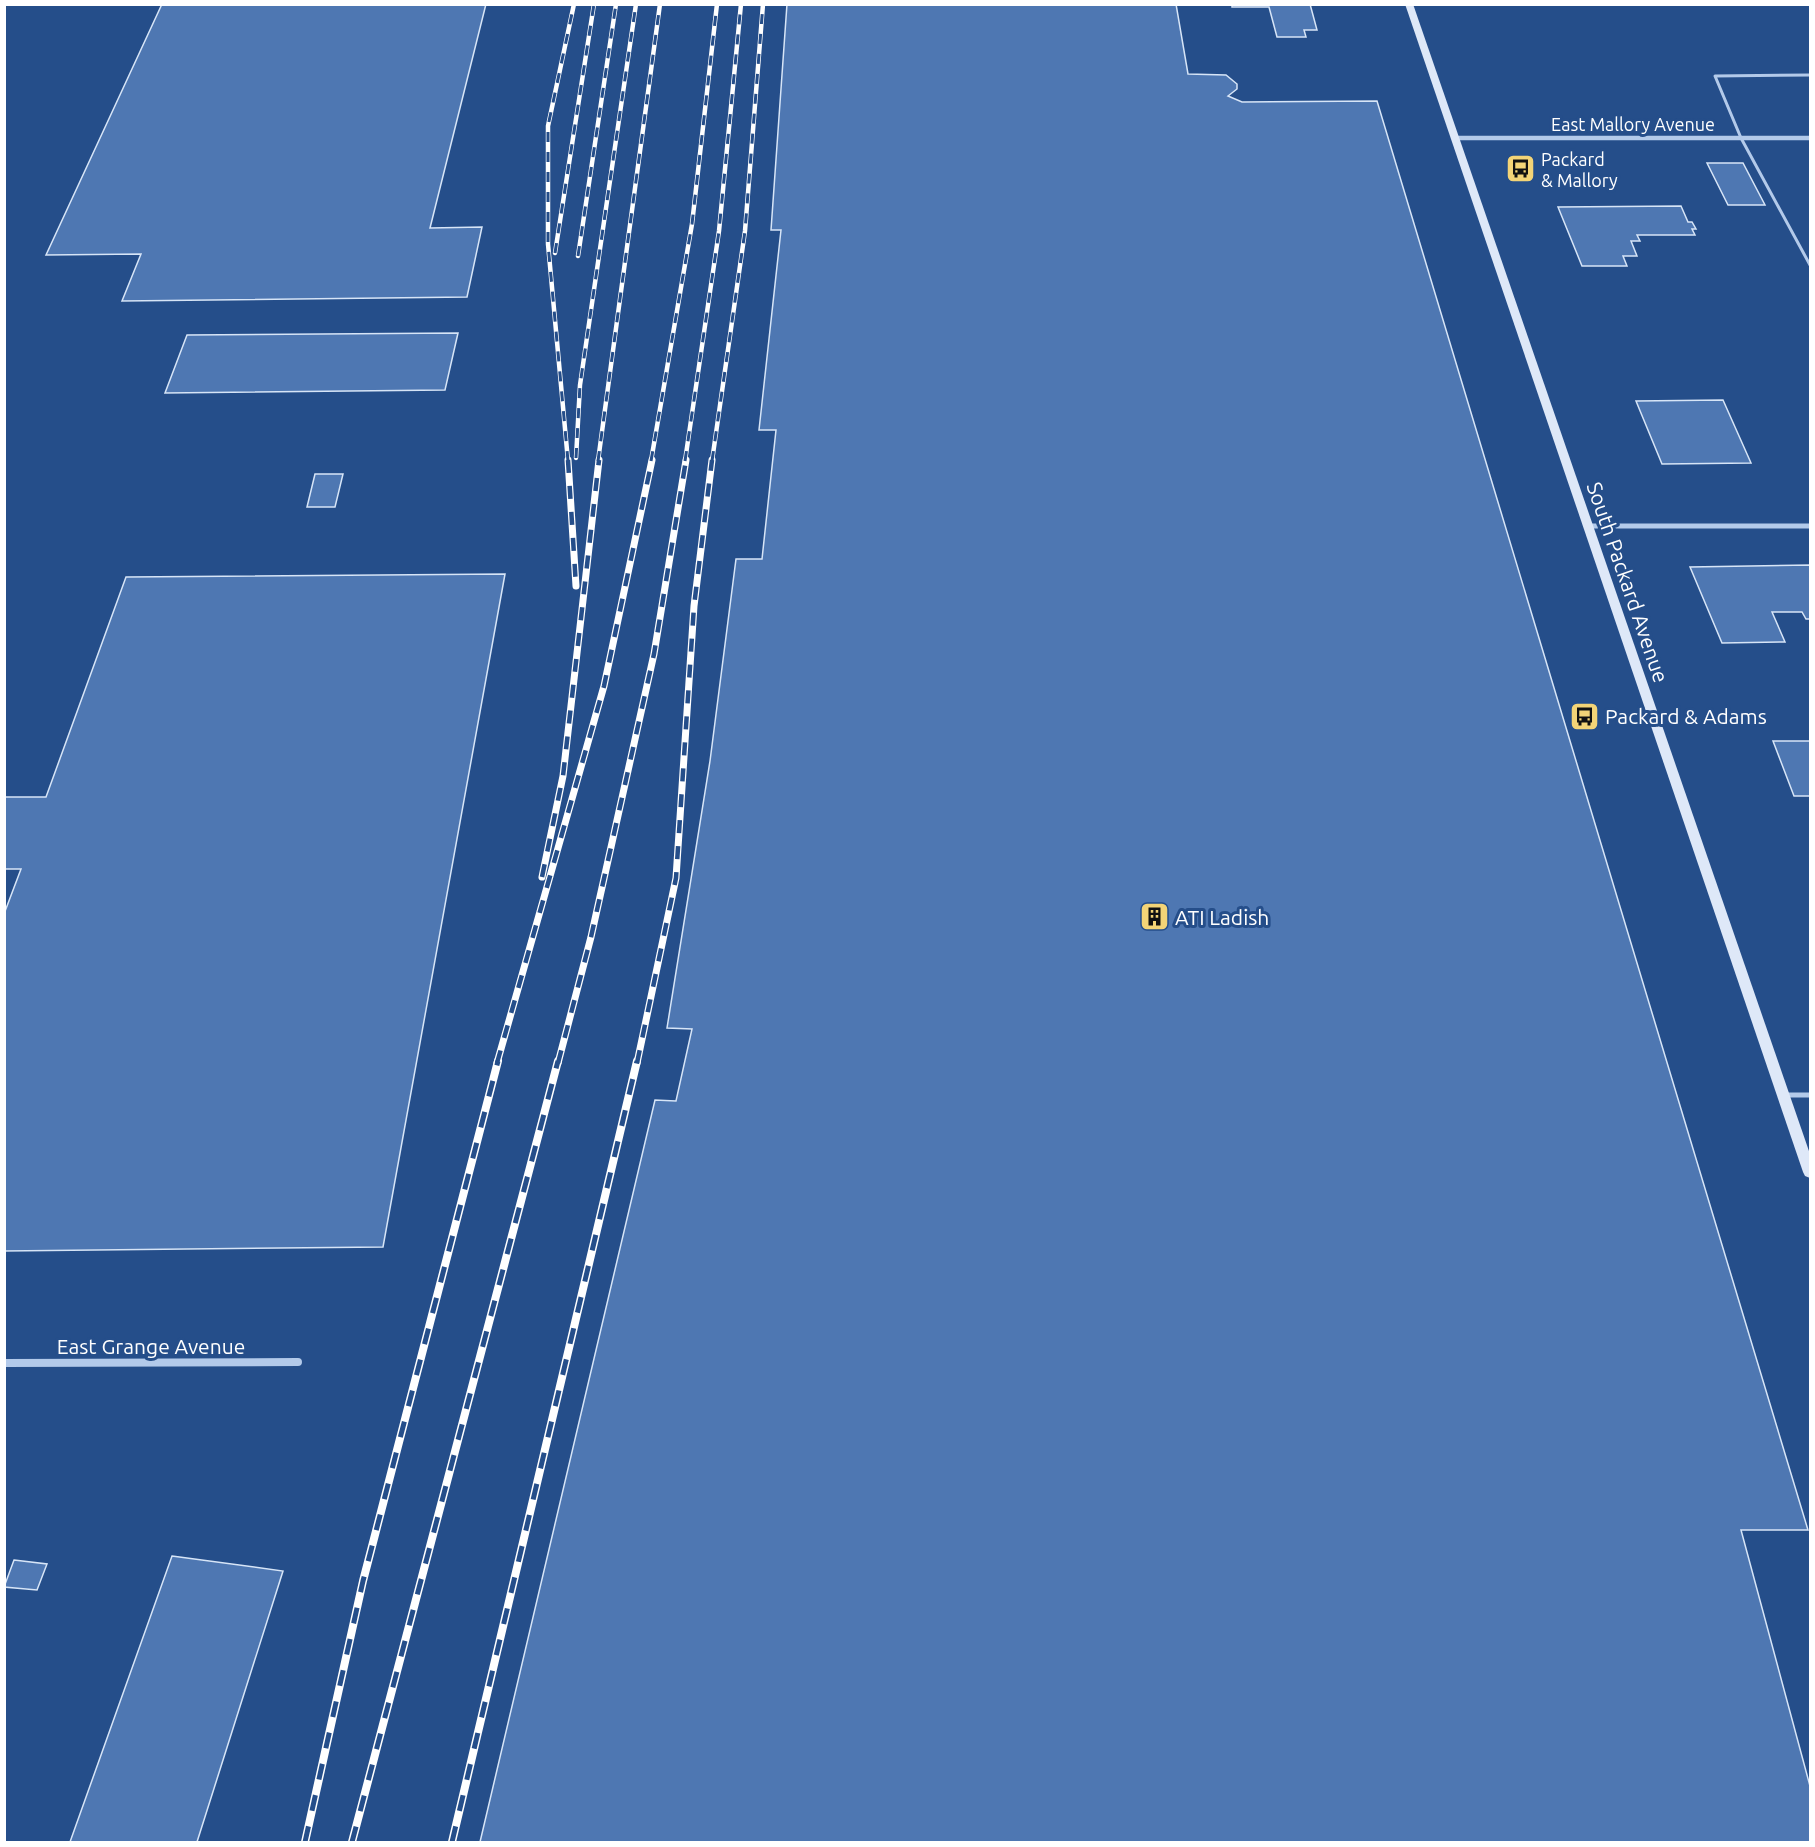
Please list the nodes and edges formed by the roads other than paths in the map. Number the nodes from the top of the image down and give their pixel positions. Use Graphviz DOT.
graph roads {
  1 [pos="1408,4"];
  2 [pos="1810,75"];
  3 [pos="1455,138"];
  4 [pos="1741,138"];
  5 [pos="1810,138"];
  6 [pos="1810,265"];
  7 [pos="1588,526"];
  8 [pos="1810,526"];
  9 [pos="1784,1095"];
  10 [pos="1810,1095"];
  11 [pos="1810,1172"];
  12 [pos="298,1362"];
  13 [pos="4,1363"];
  1 -- 3 [label="street, South Packard Avenue"];
  2 -- 4 [label="lane"];
  3 -- 4 [label="street, East Mallory Avenue"];
  3 -- 7 [label="street, South Packard Avenue"];
  4 -- 5 [label="street, East Mallory Avenue"];
  4 -- 6 [label="lane"];
  7 -- 8 [label="street"];
  7 -- 9 [label="street, South Packard Avenue"];
  9 -- 10 [label="lane"];
  9 -- 11 [label="street, South Packard Avenue"];
  12 -- 13 [label="street, East Grange Avenue"];
}
